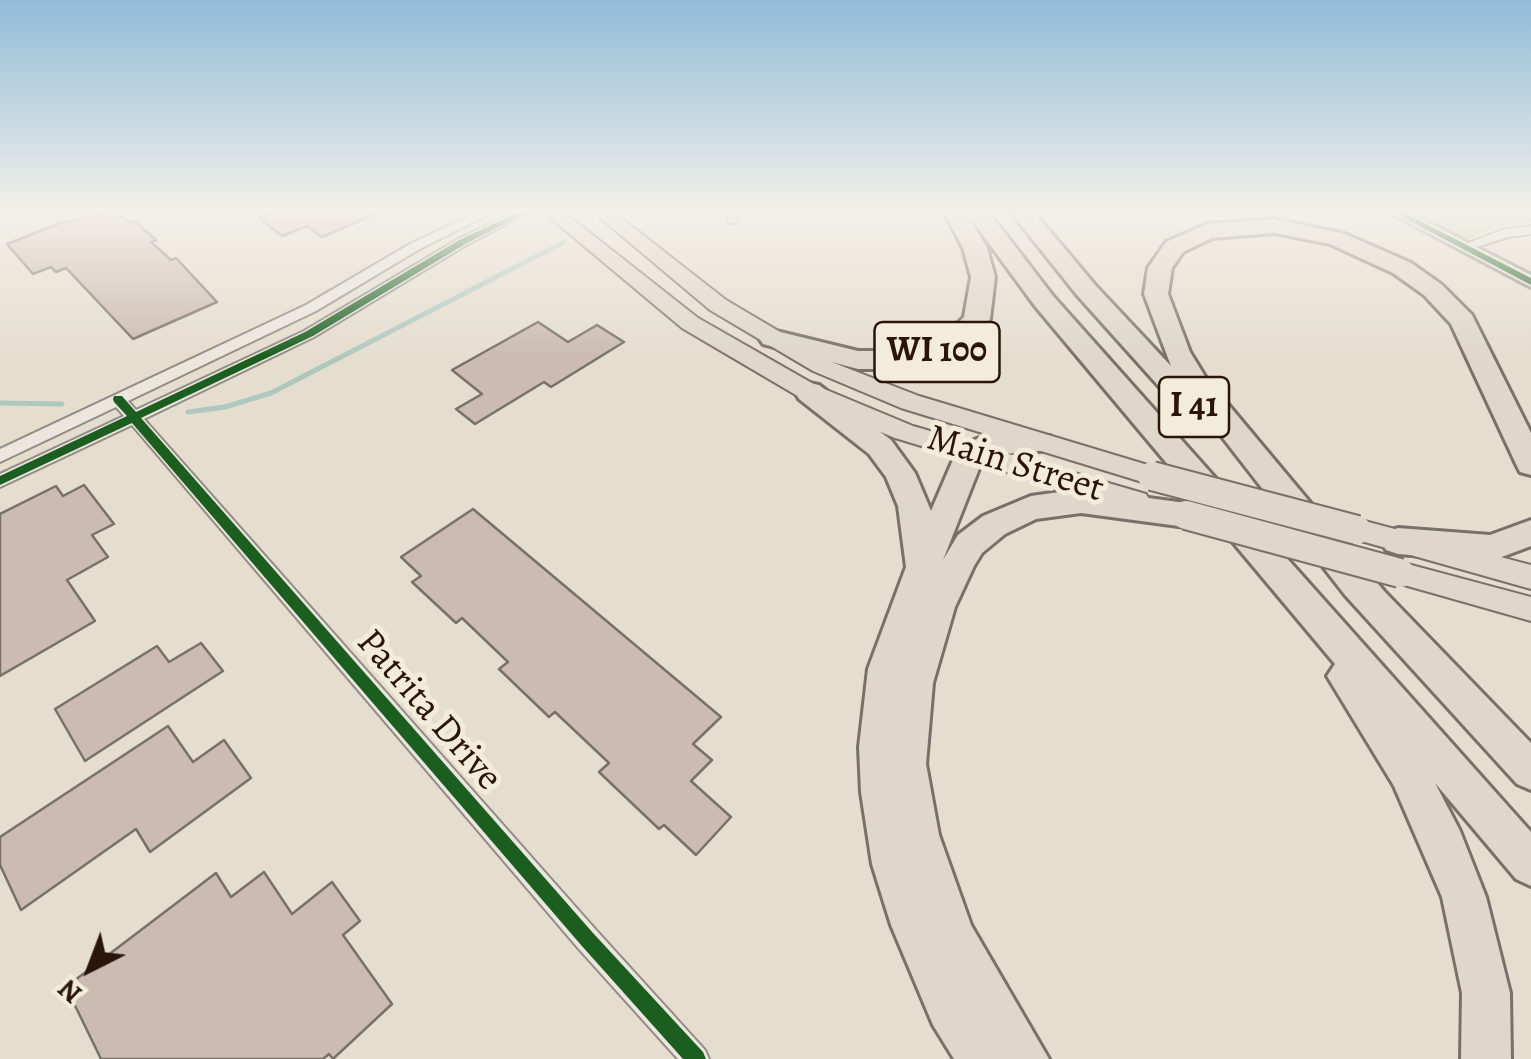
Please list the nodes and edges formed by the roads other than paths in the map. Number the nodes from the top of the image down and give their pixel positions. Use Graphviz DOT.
graph roads {
  1 [pos="393,259"];
  2 [pos="435,259"];
  3 [pos="611,259"];
  4 [pos="639,259"];
  5 [pos="665,259"];
  6 [pos="978,259"];
  7 [pos="1013,259"];
  8 [pos="1061,259"];
  9 [pos="1166,259"];
  10 [pos="1383,259"];
  11 [pos="1404,259"];
  12 [pos="1488,259"];
  13 [pos="1531,282"];
  14 [pos="763,334"];
  15 [pos="809,392"];
  16 [pos="118,398"];
  17 [pos="1531,416"];
  18 [pos="135,418"];
  19 [pos="1040,443"];
  20 [pos="970,454"];
  21 [pos="0,456"];
  22 [pos="1531,464"];
  23 [pos="0,481"];
  24 [pos="1186,514"];
  25 [pos="1531,533"];
  26 [pos="1399,557"];
  27 [pos="923,570"];
  28 [pos="1278,572"];
  29 [pos="1531,577"];
  30 [pos="1372,601"];
  31 [pos="1531,609"];
  32 [pos="1531,771"];
  33 [pos="1531,864"];
  34 [pos="696,1059"];
  35 [pos="982,1059"];
  36 [pos="1024,1059"];
  37 [pos="1486,1059"];
  1 -- 16 [label="street"];
  2 -- 18 [label="street"];
  3 -- 15 [label="main road, Main Street / WI 100"];
  4 -- 14 [label="main road"];
  5 -- 14 [label="main road, Main Street / WI 100"];
  6 -- 14 [label="highway, WI 100"];
  7 -- 28 [label="highway, I 41"];
  8 -- 30 [label="highway, I 41"];
  9 -- 30 [label="highway"];
  10 -- 22 [label="highway"];
  11 -- 17 [label="highway"];
  12 -- 13 [label="street"];
  14 -- 19 [label="main road, Main Street / WI 100"];
  15 -- 20 [label="main road, Main Street / WI 100"];
  15 -- 27 [label="highway"];
  16 -- 18 [label="street, Patrita Drive"];
  16 -- 21 [label="street"];
  18 -- 23 [label="street"];
  18 -- 34 [label="street, Patrita Drive"];
  19 -- 20 [label="highway"];
  19 -- 26 [label="main road, Main Street / WI 100, bridge"];
  20 -- 24 [label="main road, Main Street / WI 100"];
  20 -- 27 [label="highway"];
  24 -- 26 [label="main road, Main Street / WI 100, bridge"];
  24 -- 36 [label="highway"];
  25 -- 26 [label="highway"];
  26 -- 29 [label="main road, Main Street / WI 100"];
  26 -- 31 [label="main road, Main Street / WI 100"];
  27 -- 35 [label="highway"];
  28 -- 33 [label="highway, I 41"];
  28 -- 37 [label="highway"];
  30 -- 32 [label="highway, I 41"];
}
